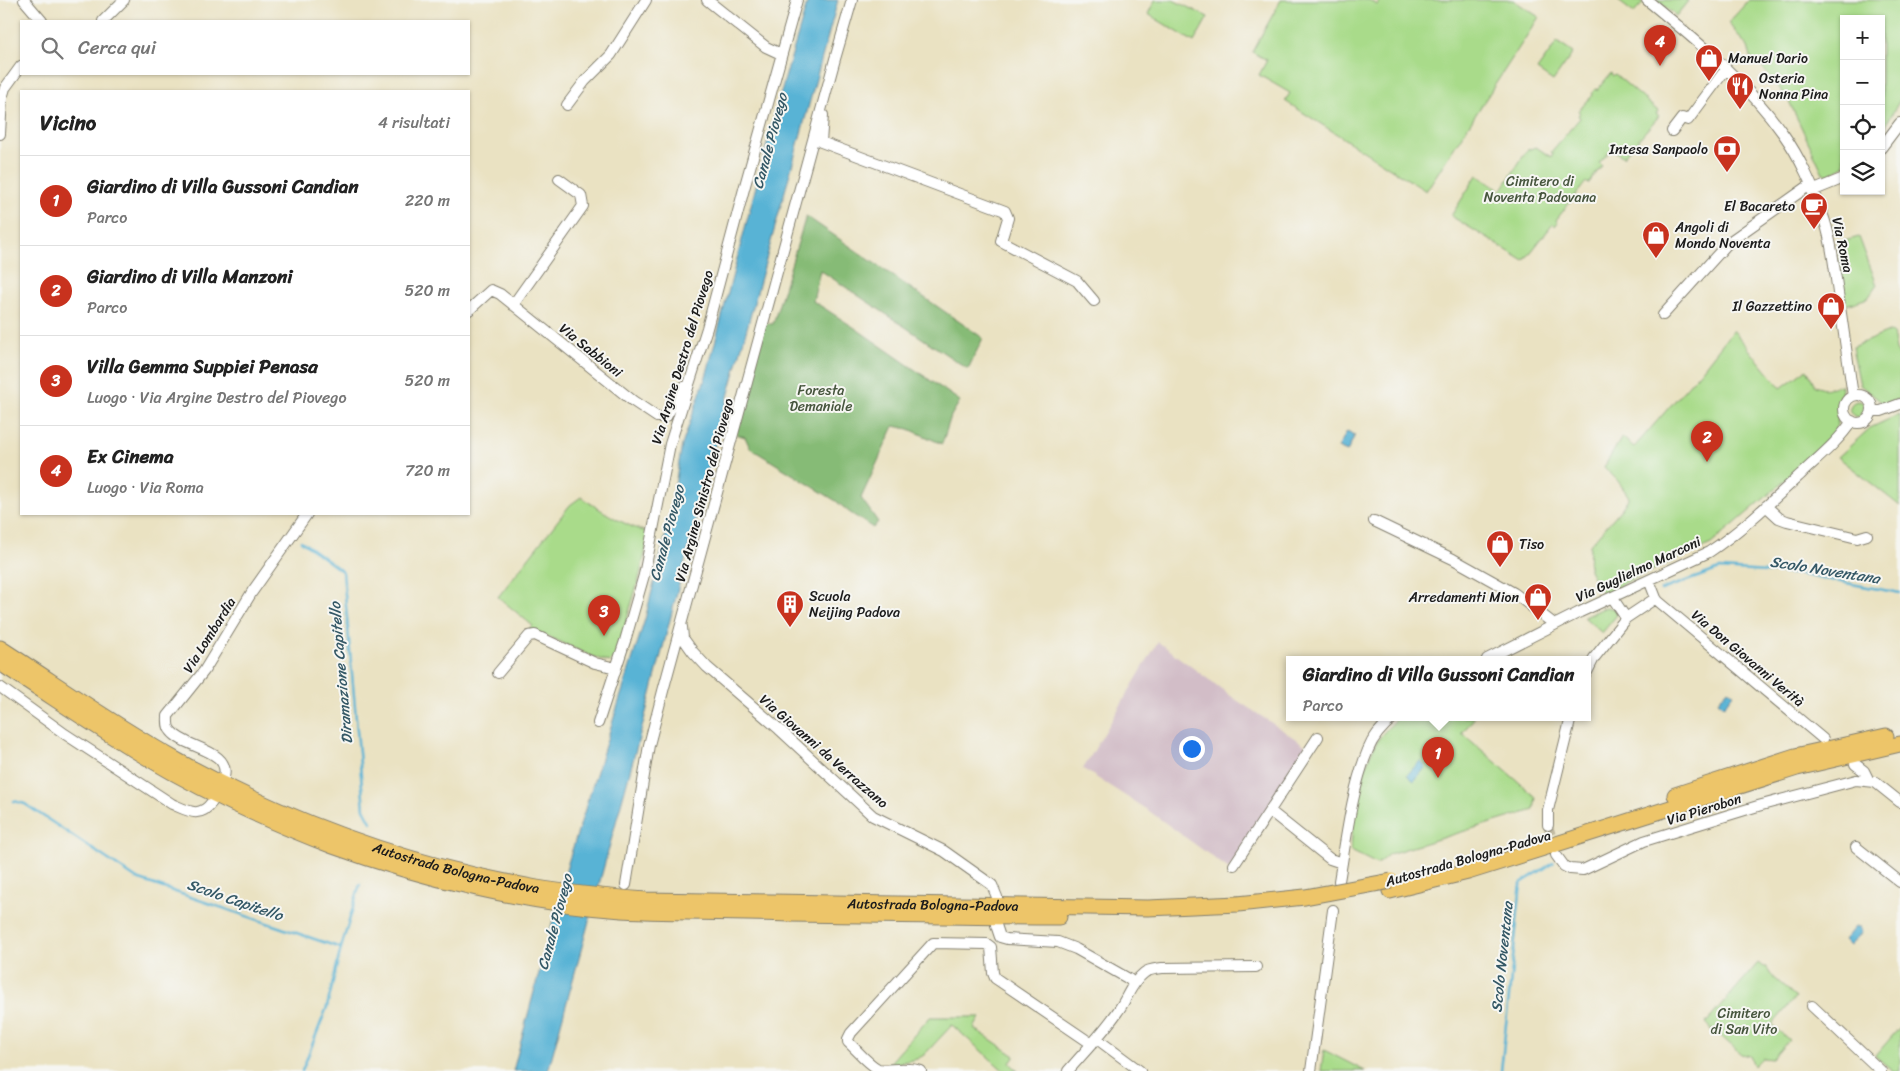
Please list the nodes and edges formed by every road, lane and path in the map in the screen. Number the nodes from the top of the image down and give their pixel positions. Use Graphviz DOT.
graph roads {
  1 [pos="24,0"];
  2 [pos="124,0"];
  3 [pos="646,0"];
  4 [pos="707,0"];
  5 [pos="797,0"];
  6 [pos="852,0"];
  7 [pos="1647,0"];
  8 [pos="41,20"];
  9 [pos="104,20"];
  10 [pos="781,54"];
  11 [pos="20,67"];
  12 [pos="1726,69"];
  13 [pos="822,104"];
  14 [pos="567,105"];
  15 [pos="1900,123"];
  16 [pos="1672,131"];
  17 [pos="0,134"];
  18 [pos="1885,143"];
  19 [pos="559,179"];
  20 [pos="1840,179"];
  21 [pos="1811,188"];
  22 [pos="1094,301"];
  23 [pos="514,305"];
  24 [pos="470,309"];
  25 [pos="1663,315"];
  26 [pos="689,384"];
  27 [pos="1853,396"];
  28 [pos="1900,404"];
  29 [pos="1872,411"];
  30 [pos="1852,422"];
  31 [pos="1766,506"];
  32 [pos="306,515"];
  33 [pos="1374,521"];
  34 [pos="1867,535"];
  35 [pos="1649,580"];
  36 [pos="1612,596"];
  37 [pos="1656,598"];
  38 [pos="1626,618"];
  39 [pos="683,619"];
  40 [pos="1554,624"];
  41 [pos="0,648"];
  42 [pos="1493,656"];
  43 [pos="0,663"];
  44 [pos="1591,664"];
  45 [pos="616,668"];
  46 [pos="498,673"];
  47 [pos="0,687"];
  48 [pos="1390,721"];
  49 [pos="1570,721"];
  50 [pos="598,723"];
  51 [pos="1900,734"];
  52 [pos="1318,737"];
  53 [pos="1823,739"];
  54 [pos="1900,744"];
  55 [pos="1854,764"];
  56 [pos="224,777"];
  57 [pos="1869,781"];
  58 [pos="212,802"];
  59 [pos="1900,802"];
  60 [pos="1270,812"];
  61 [pos="1548,825"];
  62 [pos="1856,847"];
  63 [pos="1556,855"];
  64 [pos="1342,863"];
  65 [pos="1234,865"];
  66 [pos="1338,881"];
  67 [pos="1900,882"];
  68 [pos="626,885"];
  69 [pos="1390,886"];
  70 [pos="510,888"];
  71 [pos="997,897"];
  72 [pos="1333,910"];
  73 [pos="996,925"];
  74 [pos="1256,967"];
  75 [pos="1133,984"];
  76 [pos="1812,1006"];
  77 [pos="1094,1041"];
  78 [pos="921,1071"];
  79 [pos="1068,1071"];
  80 [pos="1140,1071"];
  81 [pos="1311,1071"];
  82 [pos="1881,1071"];
  1 -- 8 [label="street"];
  2 -- 9 [label="street"];
  3 -- 14 [label="street"];
  4 -- 10 [label="street"];
  5 -- 10 [label="street, Via Argine Destro del Piovego"];
  6 -- 13 [label="street, Via Argine Sinistro del Piovego"];
  7 -- 12 [label="street, Via Roma"];
  10 -- 26 [label="street, Via Argine Destro del Piovego"];
  11 -- 17 [label="street"];
  12 -- 16 [label="street"];
  12 -- 21 [label="street, Via Roma"];
  13 -- 22 [label="street, Via Argine Sinistro del Piovego"];
  13 -- 39 [label="street, Via Argine Sinistro del Piovego"];
  15 -- 18 [label="street"];
  19 -- 23 [label="street"];
  20 -- 21 [label="street"];
  21 -- 25 [label="street"];
  21 -- 27 [label="street, Via Roma"];
  23 -- 24 [label="street, Via Sabbioni"];
  23 -- 26 [label="street, Via Sabbioni"];
  26 -- 45 [label="street, Via Argine Destro del Piovego"];
  27 -- 29 [label="street"];
  27 -- 30 [label="street, Via Roma"];
  28 -- 29 [label="street"];
  29 -- 30 [label="street"];
  30 -- 31 [label="street, Via Guglielmo Marconi"];
  31 -- 34 [label="street"];
  31 -- 35 [label="street, Via Guglielmo Marconi"];
  32 -- 56 [label="street, Via Lombardia"];
  33 -- 40 [label="street"];
  35 -- 36 [label="street, Via Guglielmo Marconi"];
  35 -- 37 [label="street, Via Don Giovanni Verità"];
  36 -- 38 [label="street"];
  36 -- 40 [label="street, Via Guglielmo Marconi"];
  37 -- 38 [label="street"];
  37 -- 53 [label="street, Via Don Giovanni Verità"];
  38 -- 44 [label="street"];
  39 -- 68 [label="street, Via Argine Sinistro del Piovego"];
  39 -- 71 [label="street, Via Giovanni da Verrazzano"];
  40 -- 42 [label="street, Via Guglielmo Marconi"];
  41 -- 70 [label="highway, Autostrada Bologna-Padova"];
  43 -- 70 [label="highway, Autostrada Bologna-Padova"];
  45 -- 46 [label="street"];
  45 -- 50 [label="street, Via Argine Destro del Piovego"];
  47 -- 58 [label="street"];
  48 -- 64 [label="street"];
  49 -- 61 [label="street"];
  51 -- 69 [label="highway, Autostrada Bologna-Padova"];
  52 -- 60 [label="street"];
  54 -- 69 [label="highway, Autostrada Bologna-Padova"];
  55 -- 57 [label="street"];
  57 -- 59 [label="street"];
  57 -- 63 [label="street, Via Pierobon"];
  60 -- 64 [label="street"];
  60 -- 65 [label="street"];
  62 -- 67 [label="street"];
  64 -- 66 [label="street"];
  69 -- 70 [label="highway, Autostrada Bologna-Padova, bridge"];
  72 -- 81 [label="street"];
  73 -- 75 [label="street"];
  74 -- 75 [label="street"];
  75 -- 77 [label="street"];
  76 -- 82 [label="street"];
  77 -- 78 [label="street"];
  77 -- 79 [label="street"];
  77 -- 80 [label="street"];
}
